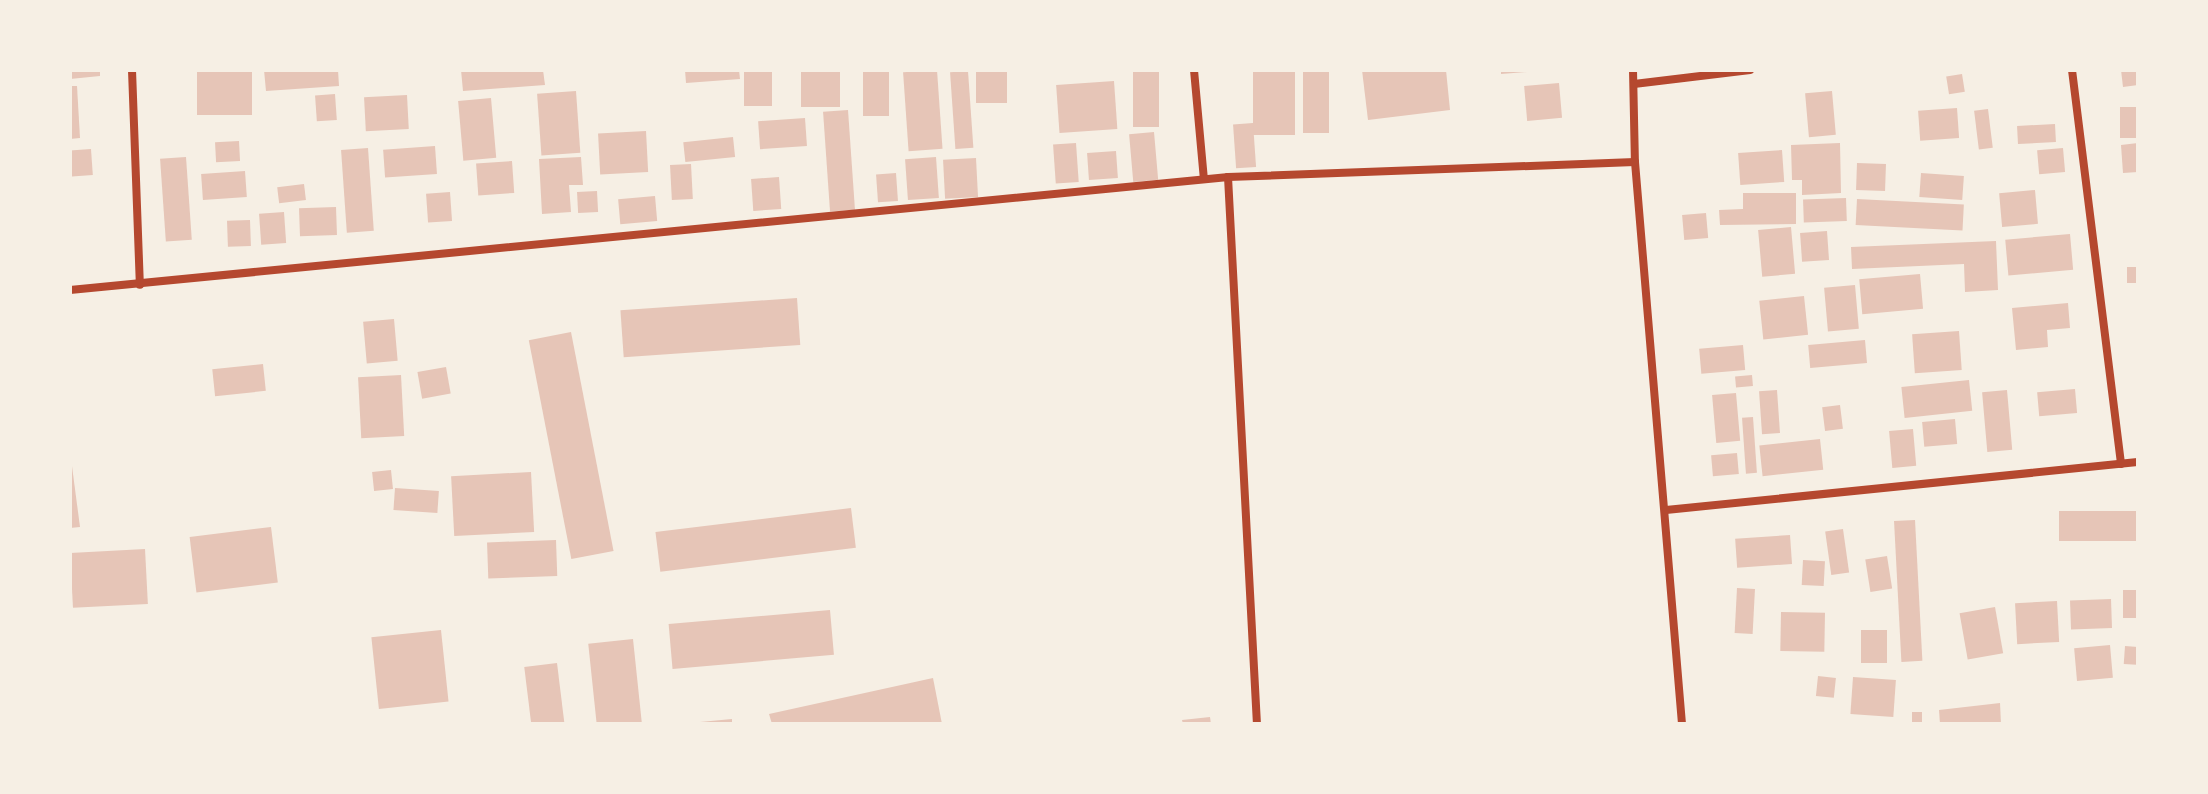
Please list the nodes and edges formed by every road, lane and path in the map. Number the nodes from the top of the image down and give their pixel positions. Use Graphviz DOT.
graph roads {
  1 [pos="132,70"];
  2 [pos="1194,70"];
  3 [pos="1633,70"];
  4 [pos="1750,70"];
  5 [pos="2072,70"];
  6 [pos="1634,84"];
  7 [pos="1635,162"];
  8 [pos="1228,177"];
  9 [pos="1204,179"];
  10 [pos="140,285"];
  11 [pos="70,290"];
  12 [pos="2138,462"];
  13 [pos="2121,464"];
  14 [pos="1666,510"];
  15 [pos="1257,724"];
  16 [pos="1682,724"];
  1 -- 10 [label="street"];
  2 -- 9 [label="street"];
  3 -- 6 [label="street"];
  4 -- 6 [label="street"];
  5 -- 13 [label="street"];
  6 -- 7 [label="street"];
  7 -- 8 [label="street"];
  7 -- 14 [label="street"];
  8 -- 9 [label="street"];
  8 -- 15 [label="street"];
  9 -- 10 [label="street"];
  10 -- 11 [label="street"];
  12 -- 13 [label="street"];
  13 -- 14 [label="street"];
  14 -- 16 [label="street"];
}
